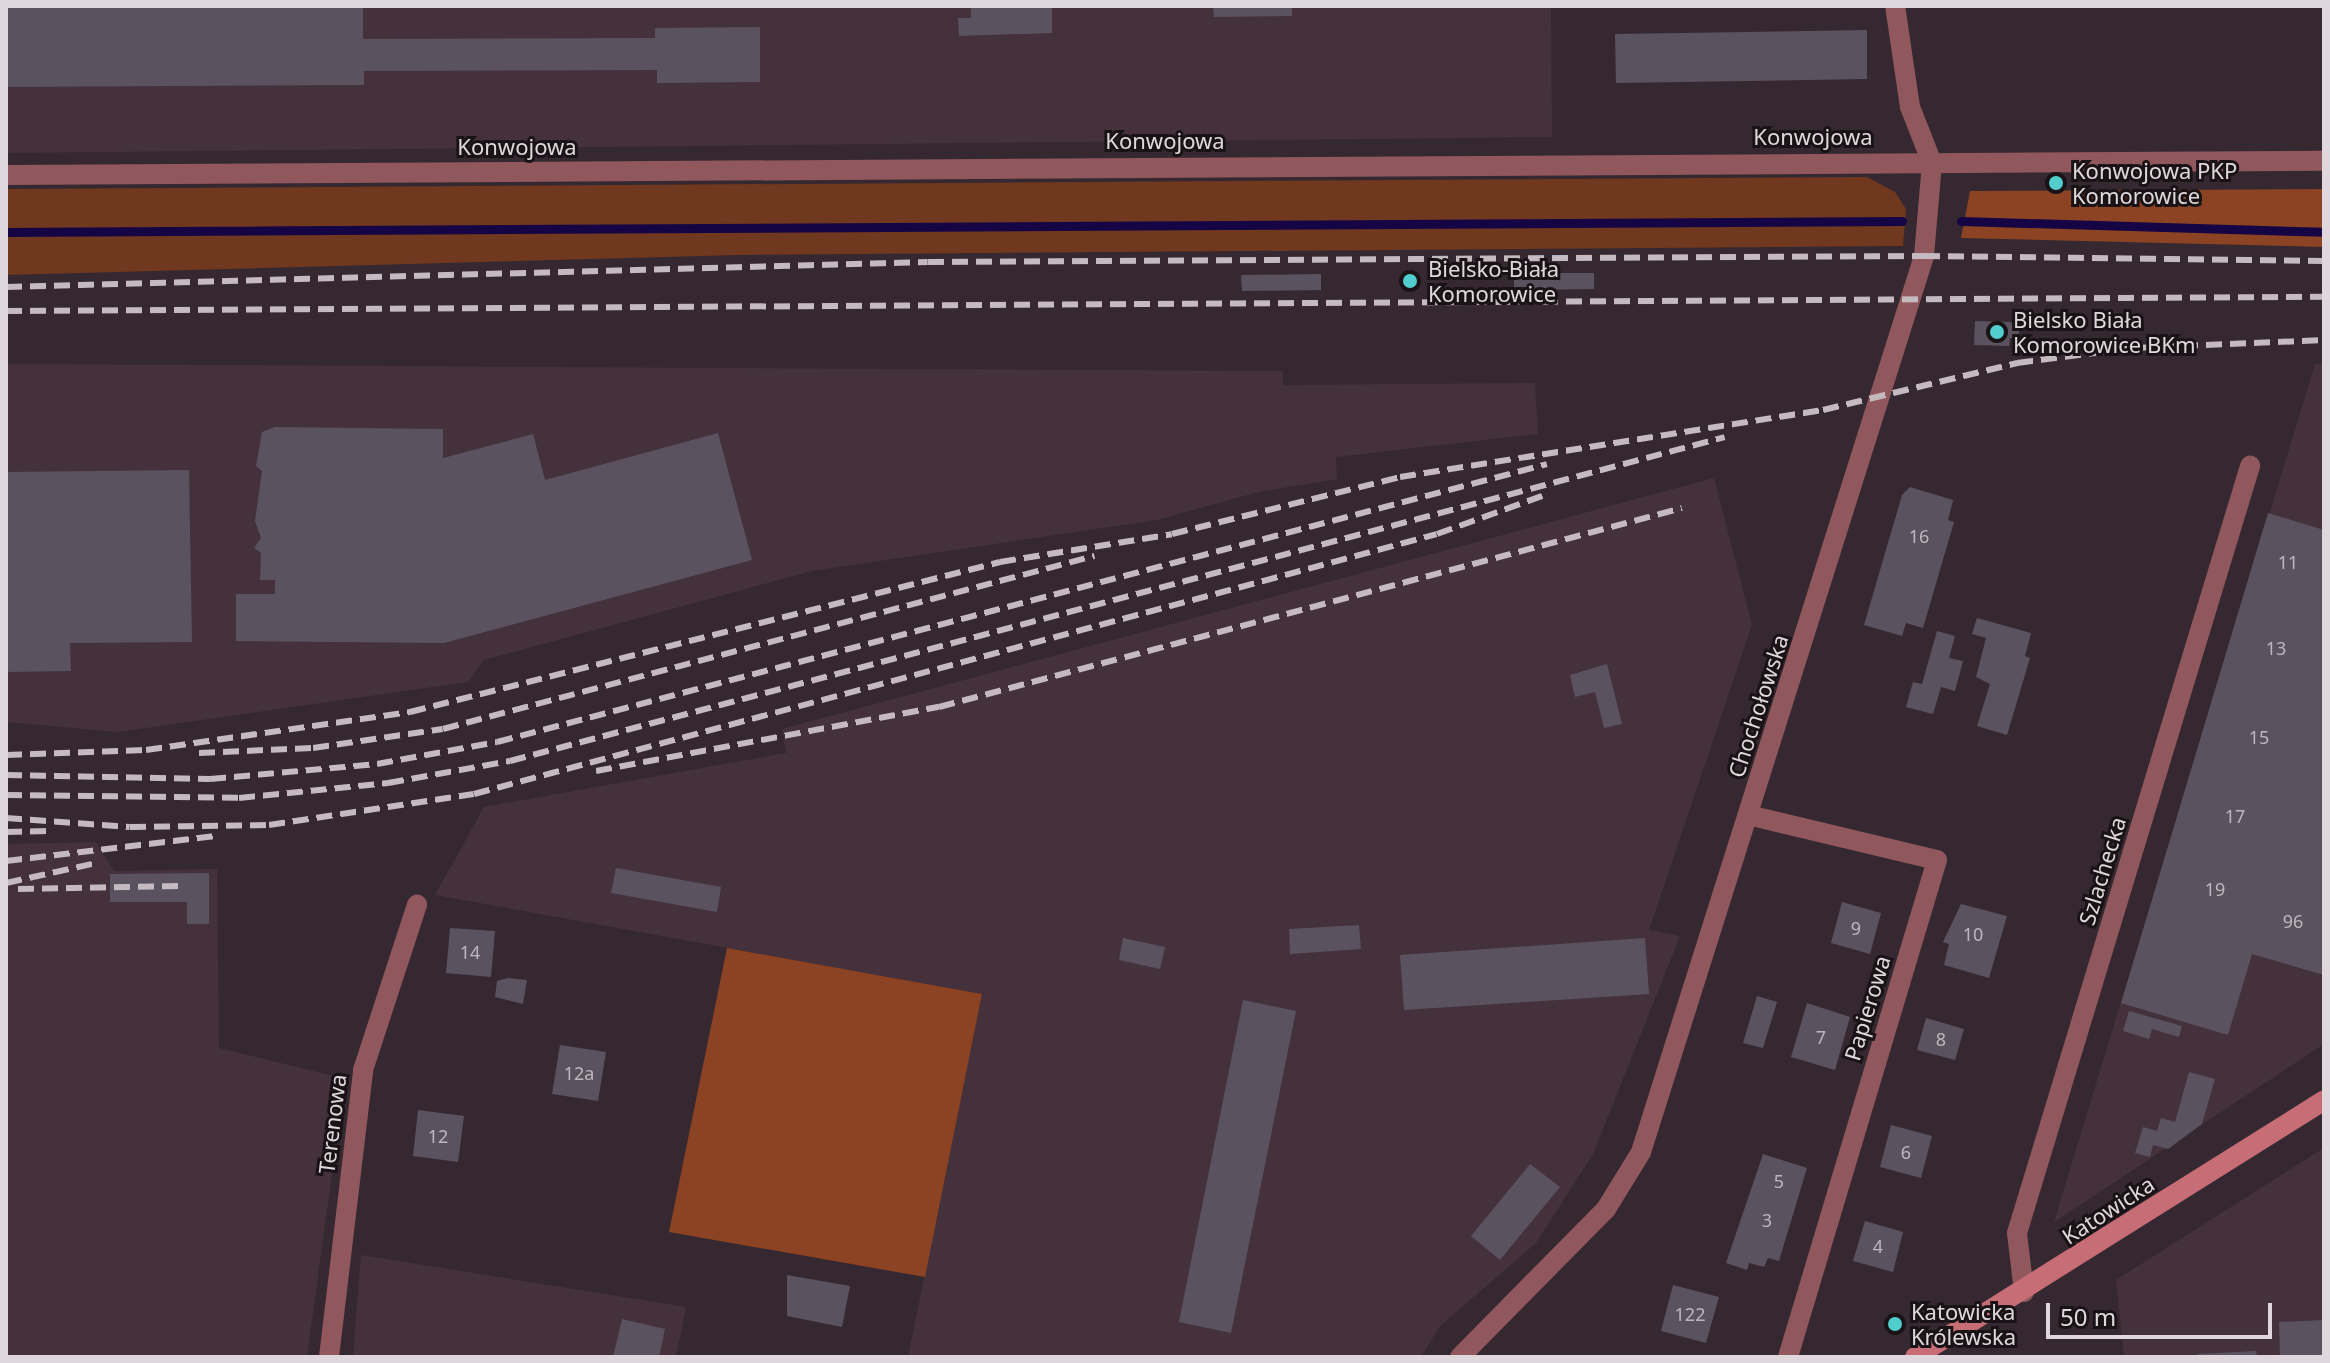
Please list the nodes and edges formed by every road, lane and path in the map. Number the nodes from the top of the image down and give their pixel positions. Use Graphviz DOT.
graph roads {
  1 [pos="1895,6"];
  2 [pos="2324,161"];
  3 [pos="1932,163"];
  4 [pos="6,175"];
  5 [pos="2250,466"];
  6 [pos="1748,815"];
  7 [pos="417,905"];
  8 [pos="2324,1100"];
  9 [pos="2024,1292"];
  10 [pos="1944,1349"];
  11 [pos="329,1357"];
  12 [pos="1460,1357"];
  13 [pos="1788,1357"];
  14 [pos="1915,1357"];
  1 -- 3 [label="street, Chochołowska"];
  2 -- 3 [label="street, Konwojowa"];
  3 -- 4 [label="street, Konwojowa"];
  3 -- 6 [label="street, Chochołowska"];
  5 -- 9 [label="street, Szlachecka"];
  6 -- 12 [label="street, Chochołowska"];
  6 -- 13 [label="street, Papierowa"];
  7 -- 11 [label="street, Terenowa"];
  8 -- 9 [label="street, Katowicka"];
  9 -- 10 [label="street, Katowicka"];
  10 -- 14 [label="street, Katowicka"];
}
